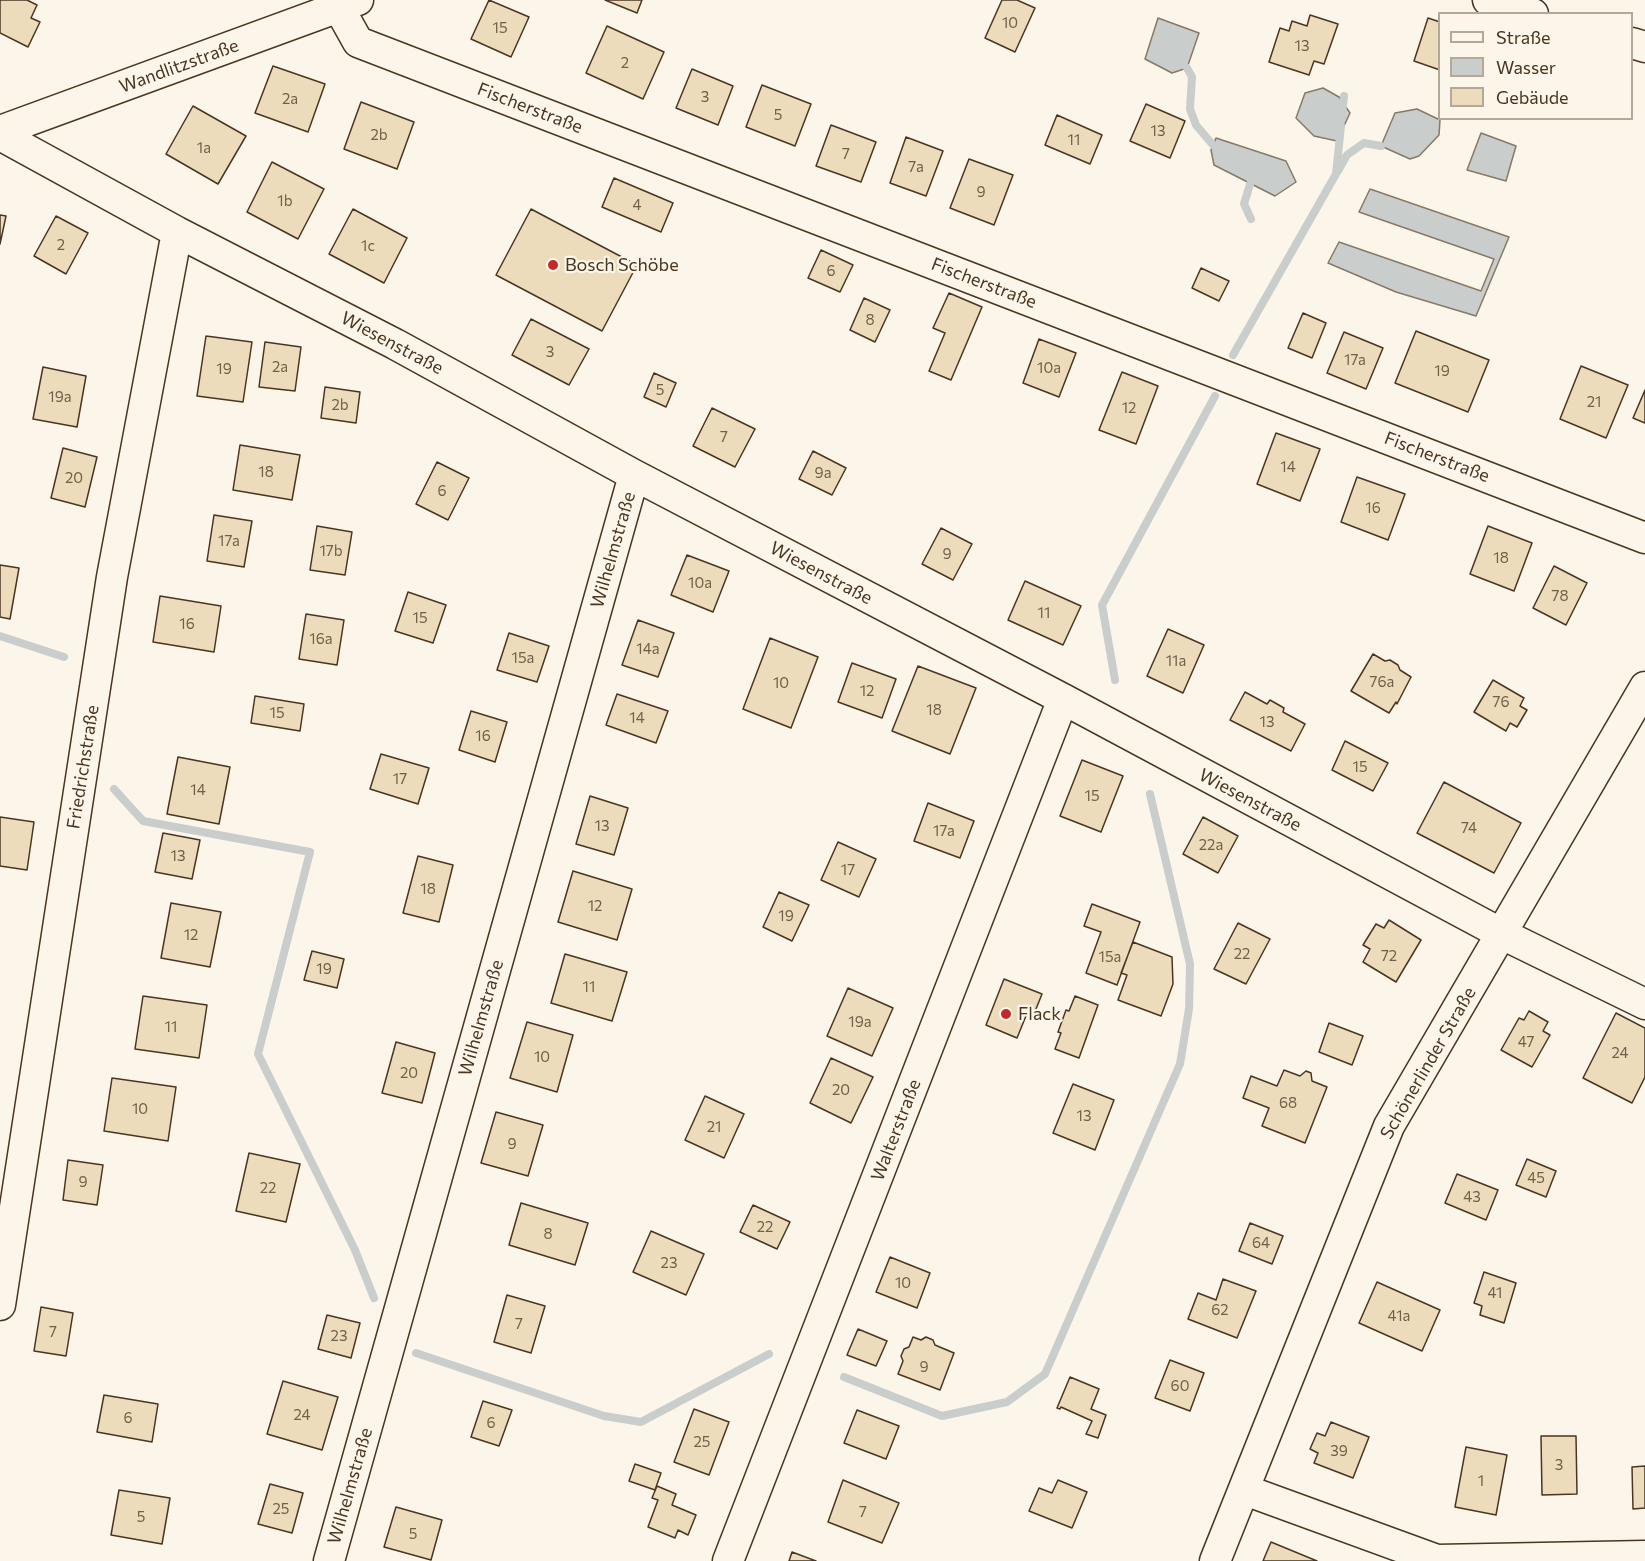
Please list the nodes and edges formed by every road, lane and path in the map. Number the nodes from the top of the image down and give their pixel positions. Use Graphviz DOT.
graph roads {
  1 [pos="1488,0"];
  2 [pos="349,4"];
  3 [pos="1527,12"];
  4 [pos="0,133"];
  5 [pos="177,232"];
  6 [pos="634,475"];
  7 [pos="1645,538"];
  8 [pos="1645,687"];
  9 [pos="1063,699"];
  10 [pos="1502,934"];
  11 [pos="1645,1004"];
  12 [pos="0,1305"];
  13 [pos="1245,1490"];
  14 [pos="1645,1556"];
  15 [pos="329,1561"];
  16 [pos="728,1561"];
  17 [pos="1215,1561"];
  1 -- 3 [label="street"];
  2 -- 4 [label="street, Wandlitzstraße"];
  2 -- 7 [label="street, Fischerstraße"];
  4 -- 5 [label="street, Wiesenstraße"];
  5 -- 6 [label="street, Wiesenstraße"];
  5 -- 12 [label="street, Friedrichstraße"];
  6 -- 9 [label="street, Wiesenstraße"];
  6 -- 15 [label="street, Wilhelmstraße"];
  8 -- 10 [label="street, Schönerlinder Straße"];
  9 -- 10 [label="street, Wiesenstraße"];
  9 -- 16 [label="street, Walterstraße"];
  10 -- 11 [label="street, Wiesenstraße"];
  10 -- 13 [label="street, Schönerlinder Straße"];
  13 -- 14 [label="street"];
  13 -- 17 [label="street, Schönerlinder Straße"];
}
